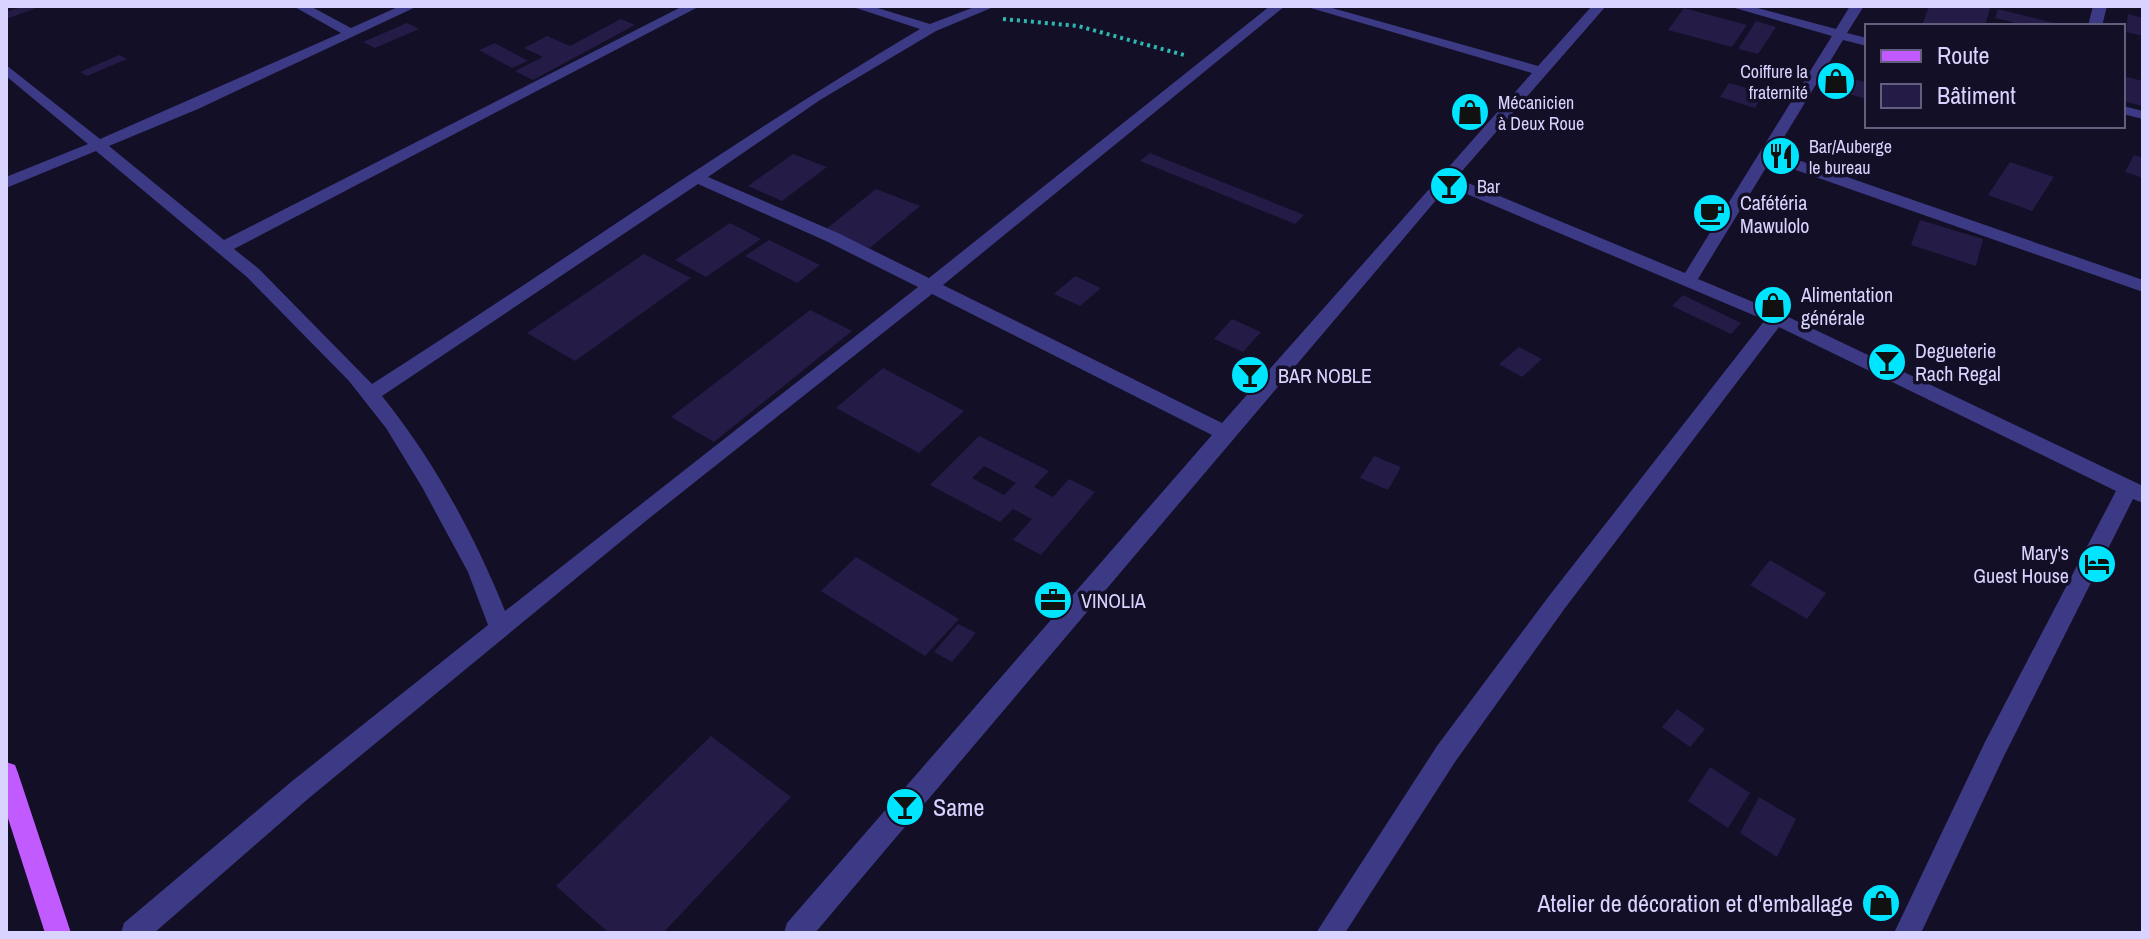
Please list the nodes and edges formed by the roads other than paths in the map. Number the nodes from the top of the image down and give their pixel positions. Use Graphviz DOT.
graph roads {
  1 [pos="300,6"];
  2 [pos="411,6"];
  3 [pos="693,6"];
  4 [pos="857,6"];
  5 [pos="1278,6"];
  6 [pos="1311,6"];
  7 [pos="1599,6"];
  8 [pos="1735,6"];
  9 [pos="1857,6"];
  10 [pos="982,10"];
  11 [pos="931,28"];
  12 [pos="350,33"];
  13 [pos="1839,35"];
  14 [pos="1865,42"];
  15 [pos="6,69"];
  16 [pos="1542,72"];
  17 [pos="101,145"];
  18 [pos="1768,155"];
  19 [pos="696,177"];
  20 [pos="1448,180"];
  21 [pos="6,183"];
  22 [pos="220,249"];
  23 [pos="1689,280"];
  24 [pos="2143,286"];
  25 [pos="929,287"];
  26 [pos="1776,318"];
  27 [pos="369,395"];
  28 [pos="1225,433"];
  29 [pos="2136,492"];
  30 [pos="500,628"];
  31 [pos="6,773"];
  32 [pos="58,933"];
  33 [pos="134,933"];
  34 [pos="797,933"];
  35 [pos="1329,933"];
  36 [pos="1907,933"];
  1 -- 12 [label="street"];
  2 -- 12 [label="street"];
  3 -- 22 [label="street"];
  4 -- 11 [label="street"];
  5 -- 25 [label="street"];
  6 -- 16 [label="street"];
  7 -- 16 [label="street"];
  8 -- 13 [label="street"];
  9 -- 13 [label="street"];
  10 -- 11 [label="street"];
  11 -- 19 [label="street"];
  12 -- 17 [label="street"];
  13 -- 14 [label="street"];
  13 -- 18 [label="street"];
  15 -- 17 [label="street"];
  16 -- 20 [label="street"];
  17 -- 21 [label="street"];
  17 -- 22 [label="street"];
  18 -- 23 [label="street"];
  18 -- 24 [label="street"];
  19 -- 25 [label="street"];
  19 -- 27 [label="street"];
  20 -- 23 [label="street"];
  20 -- 28 [label="street"];
  22 -- 27 [label="street"];
  23 -- 26 [label="street"];
  25 -- 28 [label="street"];
  25 -- 30 [label="street"];
  26 -- 29 [label="street"];
  26 -- 35 [label="street"];
  27 -- 30 [label="street"];
  28 -- 34 [label="street"];
  29 -- 36 [label="street"];
  30 -- 33 [label="street"];
  31 -- 32 [label="main road"];
}
